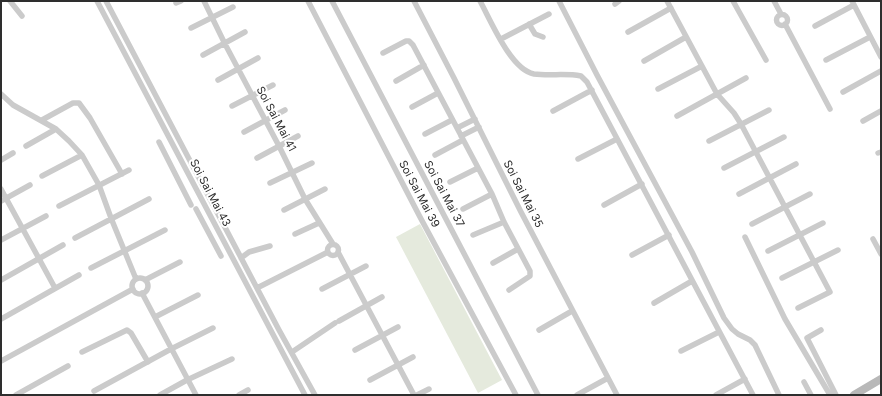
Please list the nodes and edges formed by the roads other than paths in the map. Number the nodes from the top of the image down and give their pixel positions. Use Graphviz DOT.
graph roads {
  1 [pos="10,1"];
  2 [pos="97,1"];
  3 [pos="106,1"];
  4 [pos="204,1"];
  5 [pos="308,1"];
  6 [pos="332,1"];
  7 [pos="414,1"];
  8 [pos="480,1"];
  9 [pos="560,1"];
  10 [pos="667,1"];
  11 [pos="733,1"];
  12 [pos="774,1"];
  13 [pos="853,3"];
  14 [pos="233,7"];
  15 [pos="671,8"];
  16 [pos="549,14"];
  17 [pos="22,16"];
  18 [pos="212,18"];
  19 [pos="529,24"];
  20 [pos="815,26"];
  21 [pos="191,28"];
  22 [pos="245,32"];
  23 [pos="628,32"];
  24 [pos="543,37"];
  25 [pos="686,37"];
  26 [pos="870,37"];
  27 [pos="501,39"];
  28 [pos="225,44"];
  29 [pos="383,53"];
  30 [pos="203,55"];
  31 [pos="881,57"];
  32 [pos="258,58"];
  33 [pos="766,60"];
  34 [pos="826,60"];
  35 [pos="644,61"];
  36 [pos="424,65"];
  37 [pos="702,66"];
  38 [pos="239,69"];
  39 [pos="881,70"];
  40 [pos="746,78"];
  41 [pos="218,80"];
  42 [pos="396,81"];
  43 [pos="273,85"];
  44 [pos="658,89"];
  45 [pos="592,90"];
  46 [pos="843,92"];
  47 [pos="438,93"];
  48 [pos="1,94"];
  49 [pos="717,94"];
  50 [pos="253,96"];
  51 [pos="232,106"];
  52 [pos="412,107"];
  53 [pos="830,109"];
  54 [pos="285,110"];
  55 [pos="769,110"];
  56 [pos="553,111"];
  57 [pos="881,111"];
  58 [pos="677,116"];
  59 [pos="475,119"];
  60 [pos="42,120"];
  61 [pos="452,120"];
  62 [pos="265,121"];
  63 [pos="863,121"];
  64 [pos="742,124"];
  65 [pos="479,127"];
  66 [pos="457,128"];
  67 [pos="56,130"];
  68 [pos="244,132"];
  69 [pos="425,134"];
  70 [pos="298,136"];
  71 [pos="784,137"];
  72 [pos="462,138"];
  73 [pos="617,139"];
  74 [pos="709,141"];
  75 [pos="160,142"];
  76 [pos="26,146"];
  77 [pos="279,146"];
  78 [pos="756,152"];
  79 [pos="13,154"];
  80 [pos="435,154"];
  81 [pos="82,155"];
  82 [pos="257,158"];
  83 [pos="578,159"];
  84 [pos="1,160"];
  85 [pos="312,162"];
  86 [pos="796,164"];
  87 [pos="478,168"];
  88 [pos="724,168"];
  89 [pos="129,170"];
  90 [pos="292,172"];
  91 [pos="122,174"];
  92 [pos="42,176"];
  93 [pos="770,178"];
  94 [pos="191,179"];
  95 [pos="450,182"];
  96 [pos="270,183"];
  97 [pos="181,184"];
  98 [pos="642,184"];
  99 [pos="30,185"];
  100 [pos="99,185"];
  101 [pos="1,189"];
  102 [pos="325,189"];
  103 [pos="492,194"];
  104 [pos="739,194"];
  105 [pos="810,194"];
  106 [pos="149,199"];
  107 [pos="305,199"];
  108 [pos="4,200"];
  109 [pos="191,205"];
  110 [pos="604,205"];
  111 [pos="59,206"];
  112 [pos="785,207"];
  113 [pos="463,209"];
  114 [pos="196,210"];
  115 [pos="284,210"];
  116 [pos="46,216"];
  117 [pos="111,218"];
  118 [pos="504,222"];
  119 [pos="823,222"];
  120 [pos="319,223"];
  121 [pos="752,224"];
  122 [pos="23,228"];
  123 [pos="165,230"];
  124 [pos="228,233"];
  125 [pos="295,234"];
  126 [pos="221,235"];
  127 [pos="473,235"];
  128 [pos="669,235"];
  129 [pos="799,235"];
  130 [pos="745,237"];
  131 [pos="75,238"];
  132 [pos="212,239"];
  133 [pos="873,239"];
  134 [pos="1,240"];
  135 [pos="333,244"];
  136 [pos="63,245"];
  137 [pos="270,246"];
  138 [pos="518,249"];
  139 [pos="125,250"];
  140 [pos="838,250"];
  141 [pos="768,251"];
  142 [pos="328,252"];
  143 [pos="338,252"];
  144 [pos="881,254"];
  145 [pos="632,255"];
  146 [pos="221,256"];
  147 [pos="241,258"];
  148 [pos="39,259"];
  149 [pos="180,262"];
  150 [pos="493,262"];
  151 [pos="813,262"];
  152 [pos="366,266"];
  153 [pos="91,268"];
  154 [pos="79,275"];
  155 [pos="350,275"];
  156 [pos="782,278"];
  157 [pos="136,279"];
  158 [pos="1,280"];
  159 [pos="145,280"];
  160 [pos="692,281"];
  161 [pos="55,288"];
  162 [pos="257,288"];
  163 [pos="133,289"];
  164 [pos="322,289"];
  165 [pos="509,290"];
  166 [pos="142,293"];
  167 [pos="198,295"];
  168 [pos="382,297"];
  169 [pos="654,303"];
  170 [pos="367,305"];
  171 [pos="798,308"];
  172 [pos="572,310"];
  173 [pos="155,317"];
  174 [pos="1,319"];
  175 [pos="398,327"];
  176 [pos="213,328"];
  177 [pos="539,330"];
  178 [pos="821,330"];
  179 [pos="719,332"];
  180 [pos="383,335"];
  181 [pos="171,349"];
  182 [pos="355,350"];
  183 [pos="681,351"];
  184 [pos="82,352"];
  185 [pos="292,352"];
  186 [pos="413,357"];
  187 [pos="232,358"];
  188 [pos="1,361"];
  189 [pos="148,362"];
  190 [pos="398,365"];
  191 [pos="68,366"];
  192 [pos="608,378"];
  193 [pos="745,379"];
  194 [pos="881,379"];
  195 [pos="187,380"];
  196 [pos="370,380"];
  197 [pos="804,382"];
  198 [pos="429,389"];
  199 [pos="248,390"];
  200 [pos="94,391"];
  201 [pos="16,395"];
  202 [pos="160,395"];
  203 [pos="196,395"];
  204 [pos="239,395"];
  205 [pos="305,395"];
  206 [pos="315,395"];
  207 [pos="416,395"];
  208 [pos="516,395"];
  209 [pos="538,395"];
  210 [pos="577,395"];
  211 [pos="617,395"];
  212 [pos="716,395"];
  213 [pos="753,395"];
  214 [pos="779,395"];
  215 [pos="811,395"];
  216 [pos="830,395"];
  217 [pos="836,395"];
  218 [pos="854,395"];
  1 -- 17 [label="street"];
  2 -- 94 [label="street, Soi Sai Mai 43"];
  3 -- 124 [label="street"];
  4 -- 18 [label="street, Soi Sai Mai 41"];
  5 -- 208 [label="street, Soi Sai Mai 39"];
  6 -- 209 [label="street, Soi Sai Mai 37"];
  7 -- 59 [label="street, Soi Sai Mai 35"];
  8 -- 27 [label="street"];
  9 -- 214 [label="street"];
  10 -- 15 [label="street"];
  11 -- 33 [label="street"];
  12 -- 53 [label="street"];
  13 -- 20 [label="street"];
  13 -- 26 [label="street"];
  14 -- 18 [label="street"];
  15 -- 23 [label="street"];
  15 -- 25 [label="street"];
  16 -- 19 [label="street"];
  18 -- 21 [label="street"];
  18 -- 28 [label="street, Soi Sai Mai 41"];
  19 -- 24 [label="street"];
  19 -- 27 [label="street"];
  22 -- 28 [label="street"];
  25 -- 35 [label="street"];
  25 -- 37 [label="street"];
  26 -- 31 [label="street"];
  26 -- 34 [label="street"];
  27 -- 45 [label="street"];
  28 -- 30 [label="street"];
  28 -- 38 [label="street, Soi Sai Mai 41"];
  29 -- 36 [label="street"];
  32 -- 38 [label="street"];
  36 -- 42 [label="street"];
  36 -- 47 [label="street"];
  37 -- 44 [label="street"];
  37 -- 49 [label="street"];
  38 -- 41 [label="street"];
  38 -- 50 [label="street, Soi Sai Mai 41"];
  39 -- 46 [label="street"];
  40 -- 49 [label="street"];
  43 -- 50 [label="street"];
  45 -- 56 [label="street"];
  45 -- 73 [label="street"];
  47 -- 52 [label="street"];
  47 -- 61 [label="street"];
  48 -- 60 [label="street"];
  49 -- 58 [label="street"];
  49 -- 64 [label="street"];
  50 -- 51 [label="street"];
  50 -- 62 [label="street, Soi Sai Mai 41"];
  54 -- 62 [label="street"];
  55 -- 64 [label="street"];
  57 -- 63 [label="street"];
  59 -- 65 [label="street, Soi Sai Mai 35"];
  59 -- 66 [label="street"];
  60 -- 67 [label="street"];
  60 -- 91 [label="street"];
  61 -- 66 [label="street"];
  61 -- 69 [label="street"];
  62 -- 68 [label="street"];
  62 -- 77 [label="street, Soi Sai Mai 41"];
  64 -- 74 [label="street"];
  64 -- 78 [label="street"];
  65 -- 72 [label="street"];
  65 -- 172 [label="street, Soi Sai Mai 35"];
  66 -- 72 [label="street"];
  67 -- 76 [label="street"];
  67 -- 81 [label="street"];
  70 -- 77 [label="street"];
  71 -- 78 [label="street"];
  72 -- 80 [label="street"];
  72 -- 87 [label="street"];
  73 -- 83 [label="street"];
  73 -- 98 [label="street"];
  75 -- 97 [label="street"];
  77 -- 82 [label="street"];
  77 -- 90 [label="street, Soi Sai Mai 41"];
  78 -- 88 [label="street"];
  78 -- 93 [label="street"];
  79 -- 84 [label="street"];
  81 -- 92 [label="street"];
  81 -- 100 [label="street"];
  85 -- 90 [label="street"];
  86 -- 93 [label="street"];
  87 -- 95 [label="street"];
  87 -- 103 [label="street"];
  89 -- 91 [label="street"];
  90 -- 96 [label="street"];
  90 -- 107 [label="street, Soi Sai Mai 41"];
  91 -- 100 [label="street"];
  93 -- 104 [label="street"];
  93 -- 112 [label="street"];
  94 -- 97 [label="street"];
  94 -- 126 [label="street, Soi Sai Mai 43"];
  97 -- 109 [label="street"];
  98 -- 110 [label="street"];
  98 -- 128 [label="street"];
  99 -- 108 [label="street"];
  100 -- 111 [label="street"];
  100 -- 117 [label="street"];
  101 -- 108 [label="street"];
  102 -- 107 [label="street"];
  103 -- 113 [label="street"];
  103 -- 118 [label="street"];
  105 -- 112 [label="street"];
  106 -- 117 [label="street"];
  107 -- 115 [label="street"];
  107 -- 120 [label="street, Soi Sai Mai 41"];
  108 -- 122 [label="street"];
  112 -- 121 [label="street"];
  112 -- 129 [label="street"];
  114 -- 132 [label="street"];
  116 -- 122 [label="street"];
  117 -- 131 [label="street"];
  117 -- 139 [label="street"];
  118 -- 127 [label="street"];
  118 -- 138 [label="street"];
  119 -- 129 [label="street"];
  120 -- 125 [label="street"];
  120 -- 135 [label="street, Soi Sai Mai 41"];
  122 -- 134 [label="street"];
  122 -- 148 [label="street"];
  123 -- 139 [label="street"];
  124 -- 126 [label="street"];
  124 -- 147 [label="street"];
  126 -- 132 [label="street"];
  126 -- 205 [label="street, Soi Sai Mai 43"];
  128 -- 145 [label="street"];
  128 -- 160 [label="street"];
  129 -- 141 [label="street"];
  129 -- 151 [label="street"];
  130 -- 216 [label="street"];
  132 -- 146 [label="street"];
  133 -- 144 [label="street"];
  135 -- 142 [label="street"];
  135 -- 143 [label="street"];
  136 -- 148 [label="street"];
  137 -- 147 [label="street"];
  138 -- 150 [label="street"];
  138 -- 165 [label="street"];
  139 -- 153 [label="street"];
  139 -- 157 [label="street"];
  140 -- 151 [label="street"];
  142 -- 143 [label="street"];
  142 -- 162 [label="street"];
  143 -- 155 [label="street"];
  147 -- 162 [label="street"];
  148 -- 158 [label="street"];
  148 -- 161 [label="street"];
  149 -- 159 [label="street"];
  151 -- 156 [label="street"];
  151 -- 171 [label="street"];
  152 -- 155 [label="street"];
  154 -- 161 [label="street"];
  155 -- 164 [label="street"];
  155 -- 170 [label="street"];
  157 -- 159 [label="street"];
  157 -- 163 [label="street"];
  159 -- 166 [label="street"];
  160 -- 169 [label="street"];
  160 -- 179 [label="street"];
  161 -- 174 [label="street"];
  162 -- 185 [label="street"];
  163 -- 166 [label="street"];
  163 -- 188 [label="street"];
  166 -- 173 [label="street"];
  167 -- 173 [label="street"];
  168 -- 170 [label="street"];
  170 -- 180 [label="street"];
  170 -- 185 [label="street"];
  172 -- 177 [label="street"];
  172 -- 192 [label="street, Soi Sai Mai 35"];
  173 -- 181 [label="street"];
  175 -- 180 [label="street"];
  176 -- 181 [label="street"];
  178 -- 217 [label="street"];
  179 -- 183 [label="street"];
  179 -- 193 [label="street"];
  180 -- 182 [label="street"];
  180 -- 190 [label="street"];
  181 -- 189 [label="street"];
  181 -- 195 [label="street"];
  184 -- 189 [label="street"];
  185 -- 206 [label="street"];
  186 -- 190 [label="street"];
  187 -- 195 [label="street"];
  189 -- 200 [label="street"];
  190 -- 196 [label="street"];
  190 -- 207 [label="street"];
  191 -- 201 [label="street"];
  192 -- 210 [label="street"];
  192 -- 211 [label="street, Soi Sai Mai 35"];
  193 -- 212 [label="street"];
  193 -- 213 [label="street"];
  194 -- 218 [label="street"];
  195 -- 202 [label="street"];
  195 -- 203 [label="street"];
  197 -- 215 [label="street"];
  198 -- 207 [label="street"];
  199 -- 204 [label="street"];
}
